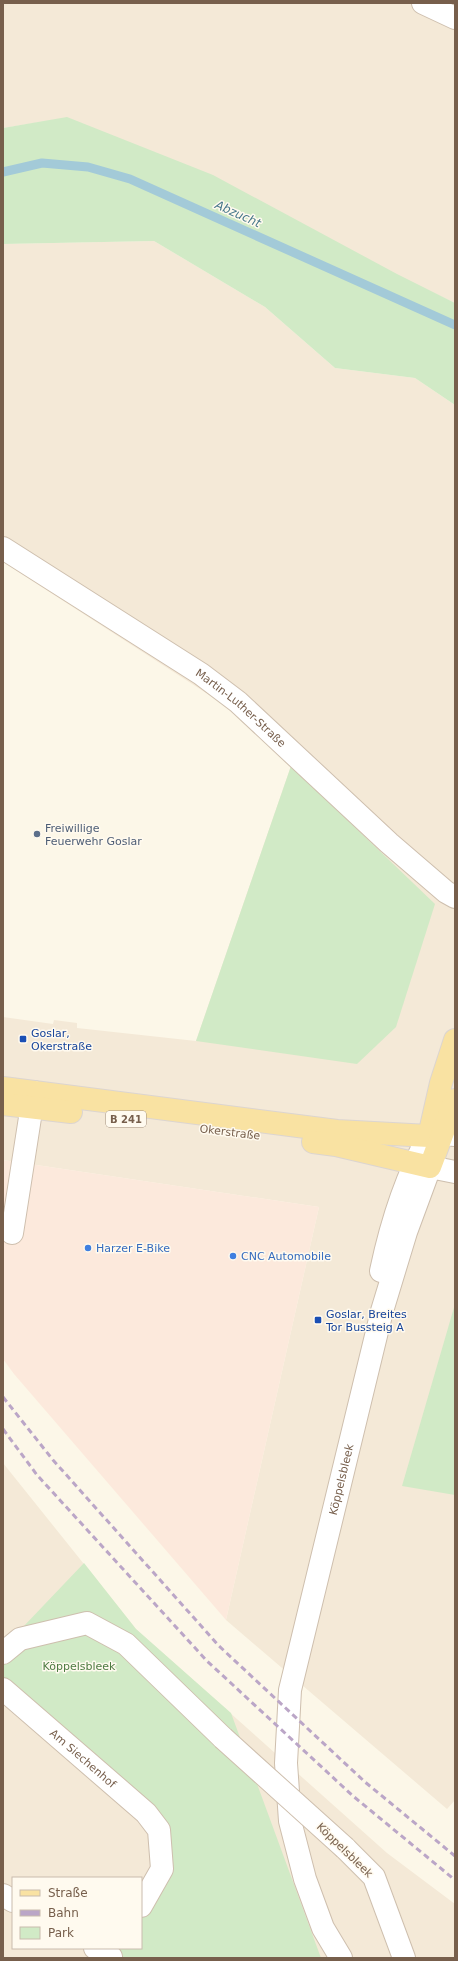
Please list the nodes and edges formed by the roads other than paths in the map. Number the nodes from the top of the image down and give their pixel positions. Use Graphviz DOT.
graph roads {
  1 [pos="423,3"];
  2 [pos="455,18"];
  3 [pos="3,548"];
  4 [pos="455,897"];
  5 [pos="455,1040"];
  6 [pos="3,1088"];
  7 [pos="32,1099"];
  8 [pos="455,1100"];
  9 [pos="3,1104"];
  10 [pos="442,1135"];
  11 [pos="422,1165"];
  12 [pos="455,1172"];
  13 [pos="12,1233"];
  14 [pos="3,1653"];
  15 [pos="3,1689"];
  16 [pos="3,1895"];
  17 [pos="12,1900"];
  18 [pos="142,1904"];
  19 [pos="97,1949"];
  20 [pos="116,1949"];
  21 [pos="111,1958"];
  22 [pos="341,1958"];
  23 [pos="404,1958"];
  1 -- 2 [label="street"];
  3 -- 4 [label="street, Martin-Luther-Straße"];
  5 -- 10 [label="main road"];
  6 -- 7 [label="main road, Okerstraße / B 241"];
  7 -- 9 [label="main road, Okerstraße / B 241"];
  7 -- 10 [label="main road, Okerstraße / B 241"];
  7 -- 11 [label="main road, Okerstraße / B 241"];
  7 -- 13 [label="street"];
  8 -- 10 [label="main road"];
  10 -- 11 [label="main road"];
  11 -- 12 [label="street, Okerstraße"];
  11 -- 22 [label="street, Köppelsbleek"];
  14 -- 23 [label="street, Köppelsbleek, bridge"];
  15 -- 18 [label="street, Am Siechenhof"];
  16 -- 17 [label="street"];
  19 -- 21 [label="street"];
  20 -- 21 [label="street"];
}
